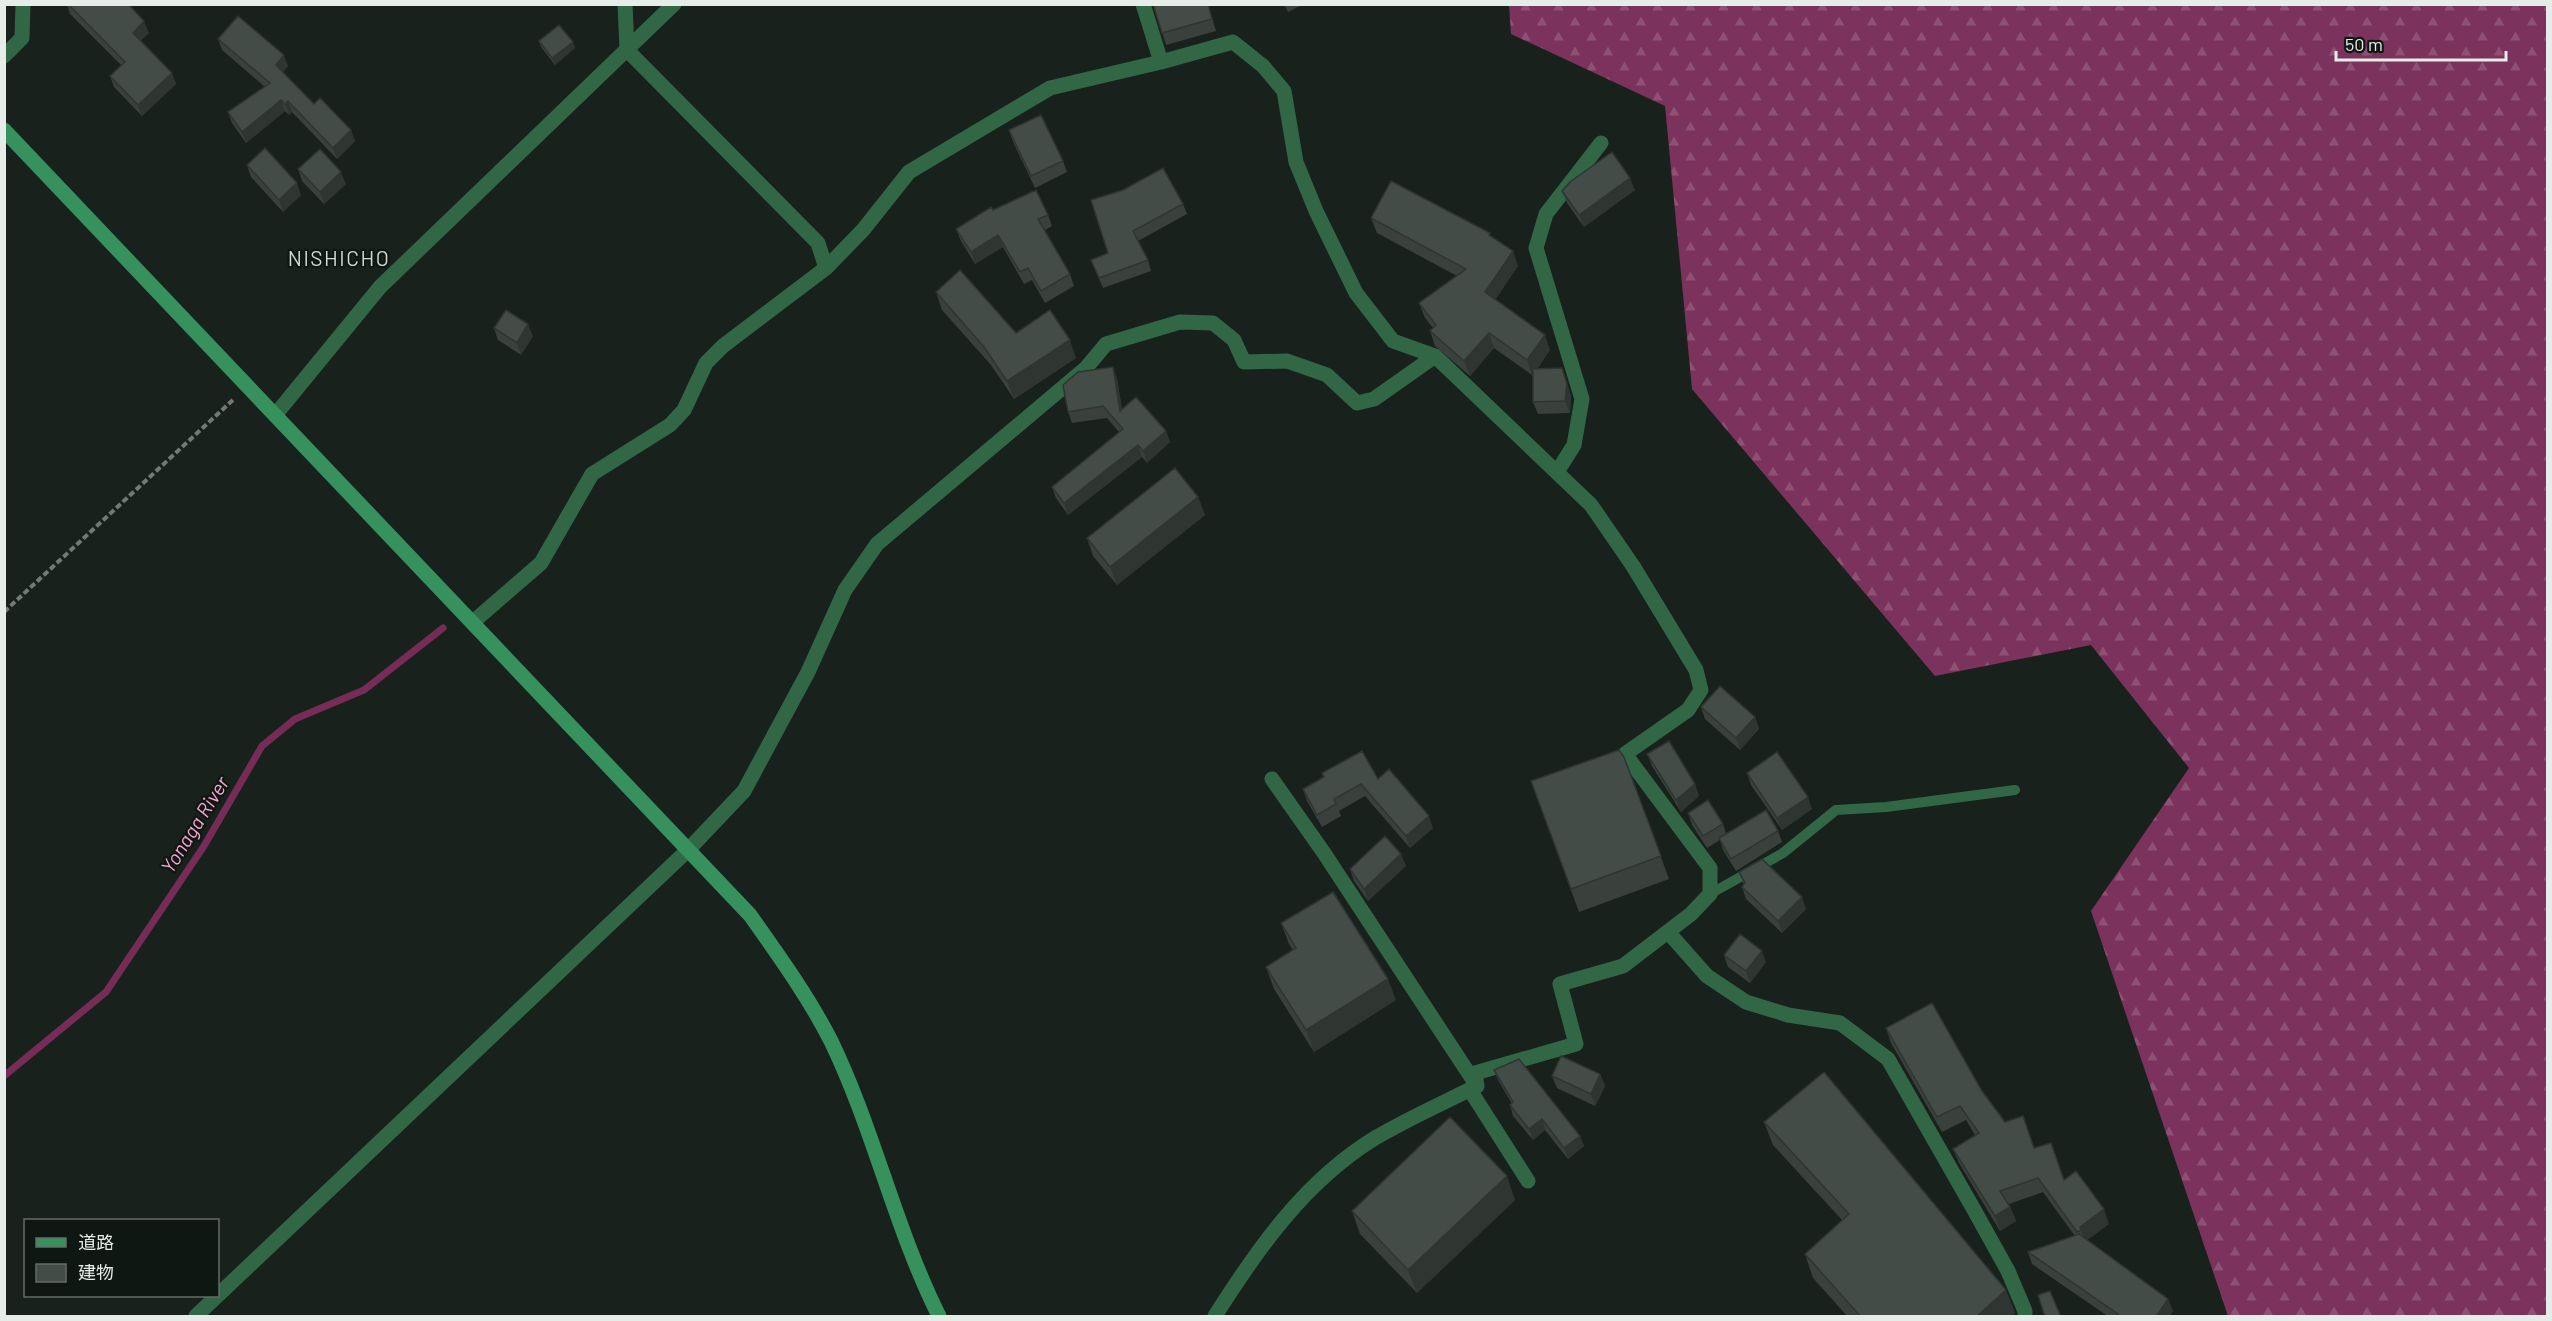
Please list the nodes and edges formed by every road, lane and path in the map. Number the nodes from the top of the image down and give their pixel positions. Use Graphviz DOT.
graph roads {
  1 [pos="23,4"];
  2 [pos="625,4"];
  3 [pos="674,4"];
  4 [pos="1143,4"];
  5 [pos="627,50"];
  6 [pos="4,56"];
  7 [pos="1161,62"];
  8 [pos="4,130"];
  9 [pos="1601,143"];
  10 [pos="826,268"];
  11 [pos="1435,356"];
  12 [pos="248,385"];
  13 [pos="276,414"];
  14 [pos="1557,472"];
  15 [pos="4,612"];
  16 [pos="473,622"];
  17 [pos="1272,779"];
  18 [pos="2015,790"];
  19 [pos="689,849"];
  20 [pos="1710,894"];
  21 [pos="1668,932"];
  22 [pos="1473,1088"];
  23 [pos="1528,1181"];
  24 [pos="219,1295"];
  25 [pos="217,1297"];
  26 [pos="196,1317"];
  27 [pos="939,1317"];
  28 [pos="1215,1317"];
  29 [pos="2025,1317"];
  1 -- 6 [label="street"];
  2 -- 5 [label="street"];
  3 -- 5 [label="street"];
  4 -- 7 [label="street"];
  5 -- 10 [label="street"];
  5 -- 13 [label="street"];
  7 -- 10 [label="street"];
  7 -- 11 [label="street"];
  8 -- 12 [label="street"];
  9 -- 14 [label="street"];
  10 -- 16 [label="street"];
  11 -- 14 [label="street"];
  11 -- 19 [label="street"];
  12 -- 13 [label="street"];
  12 -- 15 [label="path"];
  13 -- 16 [label="street"];
  14 -- 20 [label="street"];
  16 -- 19 [label="street"];
  17 -- 22 [label="street"];
  18 -- 20 [label="lane"];
  19 -- 24 [label="street"];
  19 -- 27 [label="street"];
  20 -- 21 [label="street"];
  21 -- 22 [label="street"];
  21 -- 29 [label="street"];
  22 -- 23 [label="street"];
  22 -- 28 [label="street"];
  25 -- 26 [label="street"];
}
